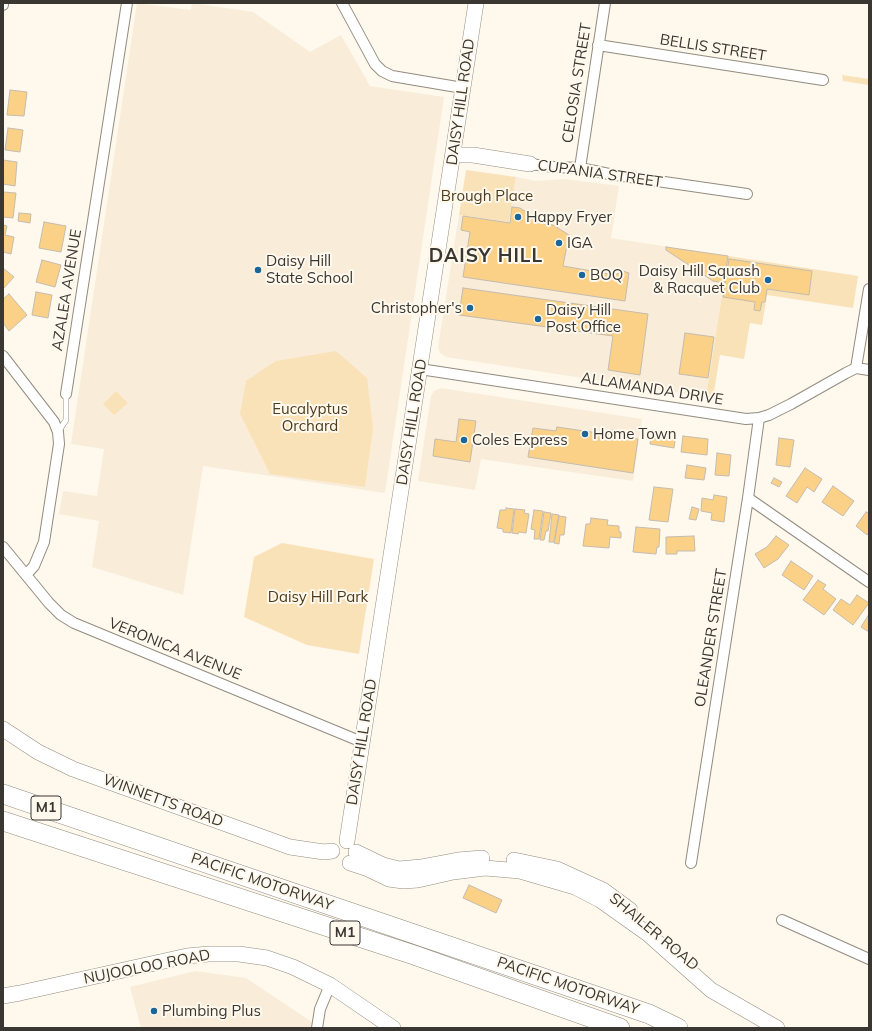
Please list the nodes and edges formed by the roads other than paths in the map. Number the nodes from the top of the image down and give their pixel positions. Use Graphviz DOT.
graph roads {
  1 [pos="127,3"];
  2 [pos="342,3"];
  3 [pos="476,3"];
  4 [pos="605,3"];
  5 [pos="598,45"];
  6 [pos="823,80"];
  7 [pos="463,88"];
  8 [pos="453,155"];
  9 [pos="530,164"];
  10 [pos="580,168"];
  11 [pos="747,194"];
  12 [pos="869,289"];
  13 [pos="3,356"];
  14 [pos="856,368"];
  15 [pos="420,369"];
  16 [pos="869,370"];
  17 [pos="66,394"];
  18 [pos="759,418"];
  19 [pos="58,432"];
  20 [pos="748,498"];
  21 [pos="3,547"];
  22 [pos="26,575"];
  23 [pos="869,582"];
  24 [pos="3,729"];
  25 [pos="362,742"];
  26 [pos="3,784"];
  27 [pos="3,794"];
  28 [pos="3,821"];
  29 [pos="88,823"];
  30 [pos="332,851"];
  31 [pos="351,852"];
  32 [pos="691,863"];
  33 [pos="782,920"];
  34 [pos="869,959"];
  35 [pos="330,985"];
  36 [pos="3,996"];
  37 [pos="317,1028"];
  38 [pos="393,1028"];
  39 [pos="620,1028"];
  40 [pos="678,1028"];
  41 [pos="777,1028"];
  1 -- 17 [label="street, AZALEA AVENUE"];
  2 -- 7 [label="street"];
  3 -- 7 [label="street, DAISY HILL ROAD"];
  4 -- 5 [label="street, CELOSIA STREET"];
  5 -- 6 [label="street, BELLIS STREET"];
  5 -- 10 [label="street, CELOSIA STREET"];
  7 -- 8 [label="street, DAISY HILL ROAD"];
  8 -- 9 [label="street, CUPANIA STREET"];
  8 -- 15 [label="street, DAISY HILL ROAD"];
  9 -- 10 [label="street, CUPANIA STREET"];
  10 -- 11 [label="street, CUPANIA STREET"];
  12 -- 14 [label="street"];
  13 -- 19 [label="street"];
  14 -- 16 [label="street"];
  14 -- 18 [label="street, ALLAMANDA DRIVE"];
  15 -- 18 [label="street, ALLAMANDA DRIVE"];
  15 -- 25 [label="street, DAISY HILL ROAD"];
  17 -- 19 [label="lane, AZALEA AVENUE"];
  18 -- 20 [label="street, OLEANDER STREET"];
  19 -- 22 [label="street, AZALEA AVENUE"];
  20 -- 23 [label="street"];
  20 -- 32 [label="street, OLEANDER STREET"];
  21 -- 22 [label="street, VERONICA AVENUE"];
  22 -- 25 [label="street, VERONICA AVENUE"];
  24 -- 30 [label="street, WINNETTS ROAD"];
  25 -- 31 [label="street, DAISY HILL ROAD"];
  26 -- 29 [label="highway"];
  27 -- 29 [label="highway, PACIFIC MOTORWAY / M1"];
  28 -- 39 [label="highway, PACIFIC MOTORWAY / M1"];
  29 -- 40 [label="highway, PACIFIC MOTORWAY / M1"];
  30 -- 31 [label="street"];
  30 -- 31 [label="street"];
  31 -- 41 [label="street, SHAILER ROAD"];
  33 -- 34 [label="street"];
  35 -- 36 [label="street, NUJOOLOO ROAD"];
  35 -- 37 [label="street"];
  35 -- 38 [label="street, NUJOOLOO ROAD"];
}
